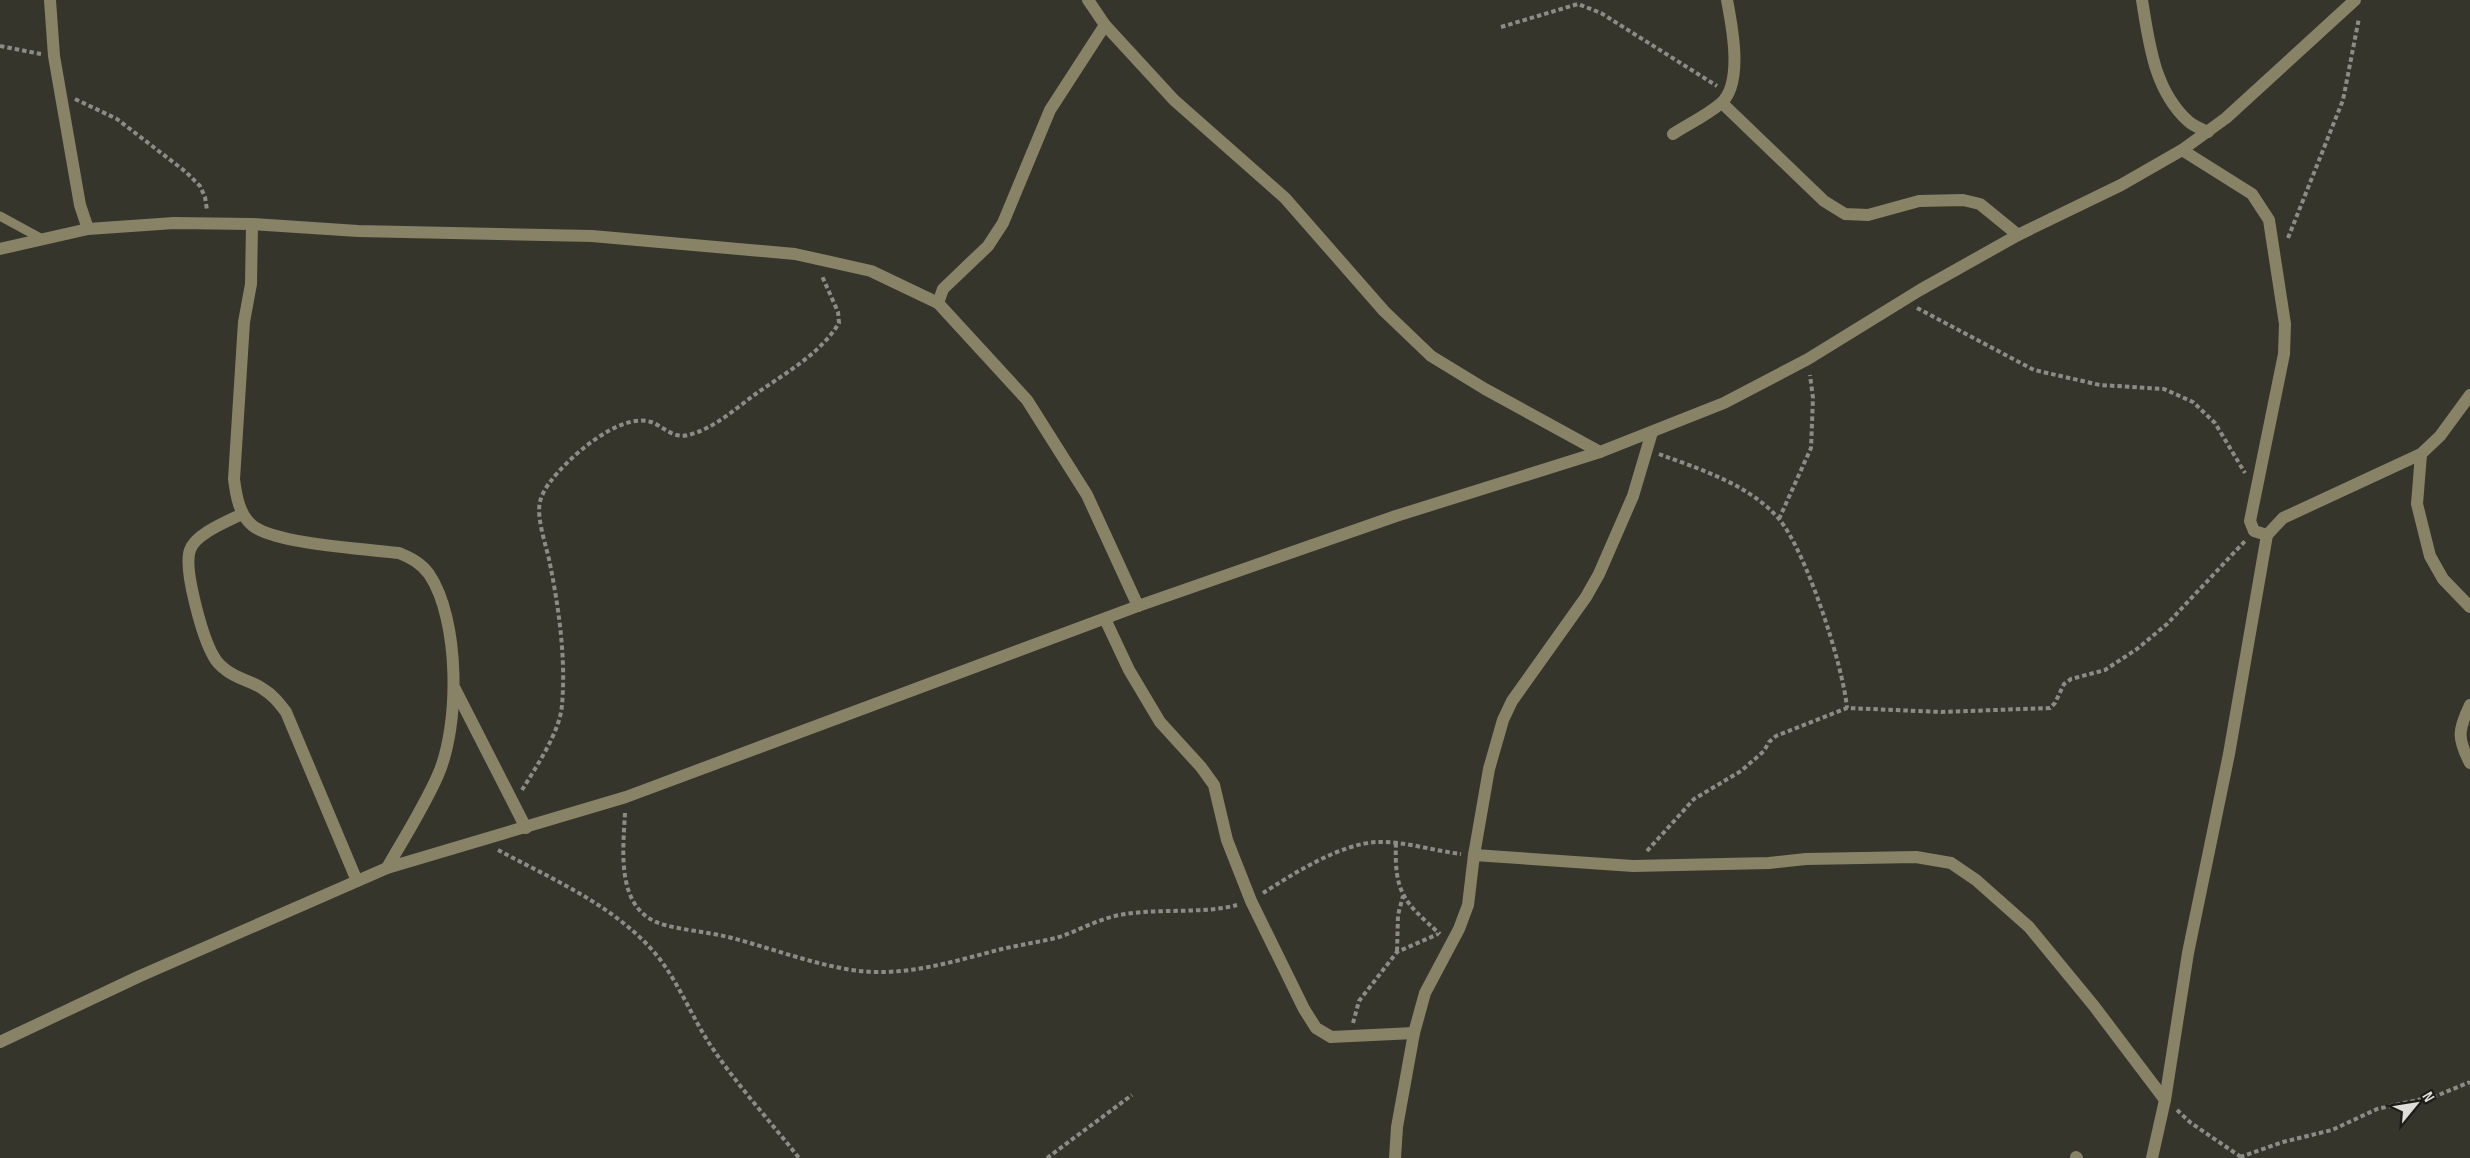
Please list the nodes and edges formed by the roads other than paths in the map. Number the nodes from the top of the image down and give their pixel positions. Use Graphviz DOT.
graph roads {
  1 [pos="50,0"];
  2 [pos="1088,0"];
  3 [pos="1727,0"];
  4 [pos="2142,0"];
  5 [pos="2358,5"];
  6 [pos="1105,25"];
  7 [pos="1725,98"];
  8 [pos="2208,132"];
  9 [pos="1673,134"];
  10 [pos="2182,150"];
  11 [pos="0,216"];
  12 [pos="252,224"];
  13 [pos="88,229"];
  14 [pos="2018,235"];
  15 [pos="44,240"];
  16 [pos="0,249"];
  17 [pos="938,303"];
  18 [pos="2470,395"];
  19 [pos="1652,432"];
  20 [pos="1600,452"];
  21 [pos="2421,454"];
  22 [pos="242,514"];
  23 [pos="2267,535"];
  24 [pos="1138,606"];
  25 [pos="2470,606"];
  26 [pos="1105,619"];
  27 [pos="455,687"];
  28 [pos="2470,705"];
  29 [pos="2470,764"];
  30 [pos="526,828"];
  31 [pos="1474,855"];
  32 [pos="387,868"];
  33 [pos="357,880"];
  34 [pos="1414,1033"];
  35 [pos="0,1042"];
  36 [pos="2165,1100"];
  37 [pos="1395,1158"];
  38 [pos="2152,1158"];
  1 -- 13 [label="street"];
  2 -- 6 [label="street"];
  3 -- 7 [label="street"];
  4 -- 8 [label="street"];
  5 -- 8 [label="street"];
  6 -- 17 [label="street"];
  6 -- 20 [label="street"];
  7 -- 9 [label="street"];
  7 -- 14 [label="street"];
  8 -- 10 [label="street"];
  10 -- 14 [label="street"];
  10 -- 23 [label="street"];
  11 -- 15 [label="lane"];
  12 -- 13 [label="street"];
  12 -- 17 [label="street"];
  12 -- 22 [label="street"];
  13 -- 15 [label="street"];
  14 -- 19 [label="street"];
  15 -- 16 [label="street"];
  17 -- 24 [label="street"];
  18 -- 21 [label="street"];
  19 -- 20 [label="street"];
  19 -- 31 [label="street"];
  20 -- 24 [label="street"];
  21 -- 23 [label="street"];
  21 -- 25 [label="street"];
  22 -- 27 [label="street"];
  22 -- 33 [label="street"];
  23 -- 36 [label="street"];
  24 -- 26 [label="street"];
  26 -- 30 [label="street"];
  26 -- 34 [label="street"];
  27 -- 30 [label="street"];
  27 -- 32 [label="street"];
  28 -- 29 [label="street"];
  30 -- 32 [label="street"];
  31 -- 34 [label="street"];
  31 -- 36 [label="street"];
  32 -- 33 [label="street"];
  33 -- 35 [label="street"];
  34 -- 37 [label="street"];
  36 -- 38 [label="street"];
}
